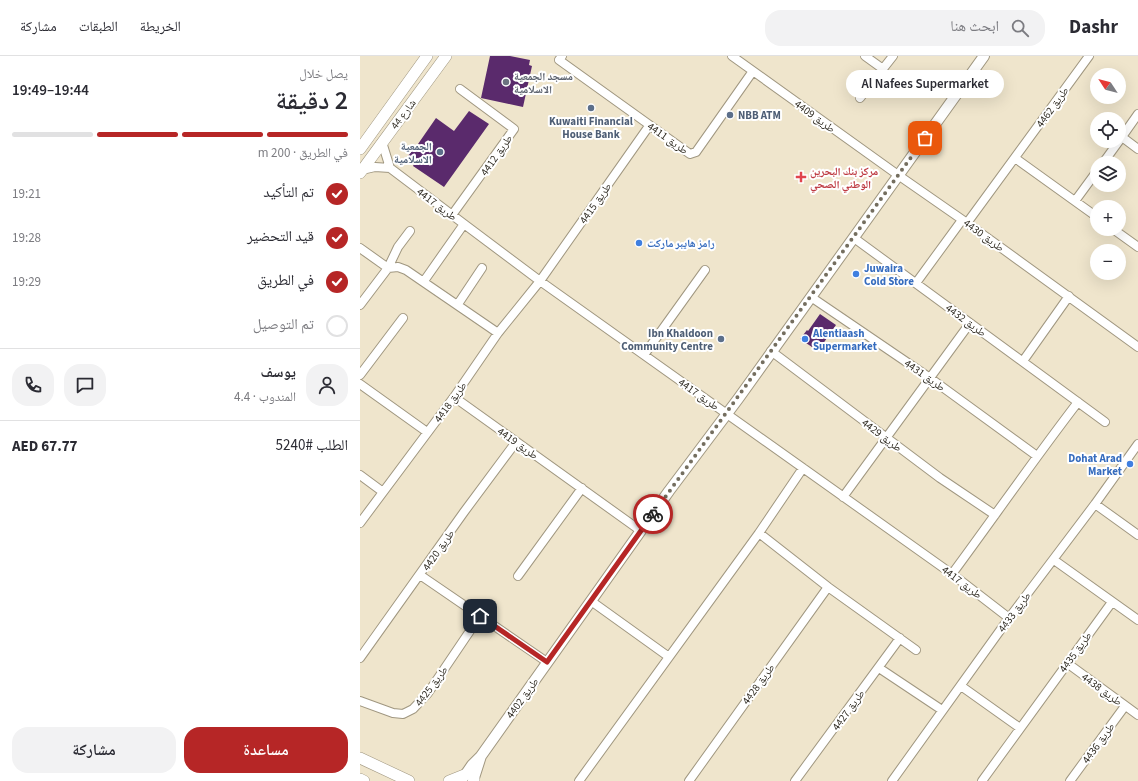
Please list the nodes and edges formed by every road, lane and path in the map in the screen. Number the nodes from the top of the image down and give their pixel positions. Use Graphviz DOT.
graph roads {
  1 [pos="427,56"];
  2 [pos="446,56"];
  3 [pos="732,56"];
  4 [pos="865,56"];
  5 [pos="892,56"];
  6 [pos="984,56"];
  7 [pos="1089,56"];
  8 [pos="560,58"];
  9 [pos="882,69"];
  10 [pos="753,71"];
  11 [pos="460,89"];
  12 [pos="860,98"];
  13 [pos="1138,114"];
  14 [pos="650,126"];
  15 [pos="1126,131"];
  16 [pos="382,142"];
  17 [pos="1126,143"];
  18 [pos="360,149"];
  19 [pos="1138,149"];
  20 [pos="1015,158"];
  21 [pos="390,168"];
  22 [pos="361,171"];
  23 [pos="898,175"];
  24 [pos="1090,181"];
  25 [pos="1075,201"];
  26 [pos="1090,212"];
  27 [pos="452,215"];
  28 [pos="965,221"];
  29 [pos="464,224"];
  30 [pos="410,231"];
  31 [pos="1123,236"];
  32 [pos="854,238"];
  33 [pos="1138,247"];
  34 [pos="360,248"];
  35 [pos="388,268"];
  36 [pos="482,268"];
  37 [pos="705,270"];
  38 [pos="424,281"];
  39 [pos="540,281"];
  40 [pos="916,283"];
  41 [pos="1069,296"];
  42 [pos="811,297"];
  43 [pos="361,301"];
  44 [pos="458,304"];
  45 [pos="403,318"];
  46 [pos="970,323"];
  47 [pos="498,333"];
  48 [pos="1138,347"];
  49 [pos="771,352"];
  50 [pos="644,355"];
  51 [pos="1023,361"];
  52 [pos="360,375"];
  53 [pos="930,378"];
  54 [pos="360,384"];
  55 [pos="454,397"];
  56 [pos="1078,402"];
  57 [pos="727,414"];
  58 [pos="1106,422"];
  59 [pos="427,432"];
  60 [pos="886,438"];
  61 [pos="516,442"];
  62 [pos="1138,444"];
  63 [pos="1037,456"];
  64 [pos="803,468"];
  65 [pos="360,476"];
  66 [pos="582,488"];
  67 [pos="383,492"];
  68 [pos="843,497"];
  69 [pos="1095,504"];
  70 [pos="995,515"];
  71 [pos="360,523"];
  72 [pos="641,531"];
  73 [pos="759,533"];
  74 [pos="1138,535"];
  75 [pos="1054,560"];
  76 [pos="952,574"];
  77 [pos="420,575"];
  78 [pos="518,576"];
  79 [pos="828,587"];
  80 [pos="591,601"];
  81 [pos="1112,602"];
  82 [pos="480,616"];
  83 [pos="1009,618"];
  84 [pos="1138,620"];
  85 [pos="900,638"];
  86 [pos="916,650"];
  87 [pos="669,657"];
  88 [pos="360,658"];
  89 [pos="547,662"];
  90 [pos="1067,663"];
  91 [pos="879,668"];
  92 [pos="962,686"];
  93 [pos="360,701"];
  94 [pos="1125,706"];
  95 [pos="942,710"];
  96 [pos="1138,715"];
  97 [pos="1020,728"];
  98 [pos="360,758"];
  99 [pos="360,779"];
  100 [pos="469,779"];
  101 [pos="364,781"];
  102 [pos="409,781"];
  103 [pos="449,781"];
  104 [pos="579,781"];
  105 [pos="689,781"];
  106 [pos="795,781"];
  107 [pos="892,781"];
  108 [pos="982,781"];
  109 [pos="1070,781"];
  1 -- 18 [label="main road, شارع 44"];
  2 -- 16 [label="main road, شارع 44"];
  3 -- 10 [label="street, طريق 4409"];
  4 -- 9 [label="street"];
  5 -- 9 [label="street"];
  6 -- 23 [label="street, طريق 4402"];
  7 -- 20 [label="street, طريق 4462"];
  8 -- 14 [label="street, طريق 4411"];
  9 -- 12 [label="street"];
  10 -- 14 [label="street, طريق 4411"];
  10 -- 23 [label="street, طريق 4409"];
  11 -- 27 [label="street, طريق 4412"];
  13 -- 15 [label="street"];
  14 -- 39 [label="street, طريق 4415"];
  16 -- 21 [label="street"];
  16 -- 22 [label="main road, شارع 44"];
  17 -- 19 [label="street"];
  20 -- 25 [label="street"];
  20 -- 28 [label="street, طريق 4462"];
  21 -- 22 [label="street"];
  21 -- 27 [label="street, طريق 4417"];
  23 -- 28 [label="street, طريق 4430"];
  23 -- 32 [label="street, طريق 4402"];
  24 -- 25 [label="street"];
  25 -- 26 [label="street"];
  27 -- 29 [label="street, طريق 4417"];
  28 -- 40 [label="street, طريق 4462"];
  28 -- 41 [label="street, طريق 4430"];
  29 -- 38 [label="street"];
  29 -- 39 [label="street, طريق 4417"];
  30 -- 35 [label="street"];
  31 -- 33 [label="street"];
  32 -- 40 [label="street, طريق 4432"];
  32 -- 42 [label="street, طريق 4402"];
  34 -- 35 [label="street"];
  35 -- 38 [label="street"];
  35 -- 43 [label="street"];
  36 -- 44 [label="street"];
  37 -- 50 [label="street"];
  38 -- 44 [label="street"];
  39 -- 47 [label="street, طريق 4418"];
  39 -- 50 [label="street, طريق 4417"];
  40 -- 46 [label="street, طريق 4432"];
  41 -- 48 [label="street, طريق 4430"];
  41 -- 51 [label="street"];
  42 -- 49 [label="street, طريق 4402"];
  42 -- 53 [label="street, طريق 4431"];
  44 -- 47 [label="street"];
  45 -- 52 [label="street"];
  46 -- 51 [label="street, طريق 4432"];
  46 -- 53 [label="street"];
  47 -- 55 [label="street, طريق 4418"];
  49 -- 57 [label="street, طريق 4402"];
  49 -- 60 [label="street, طريق 4429"];
  50 -- 57 [label="street, طريق 4417"];
  51 -- 56 [label="street, طريق 4432"];
  53 -- 60 [label="street"];
  53 -- 63 [label="street, طريق 4431"];
  54 -- 59 [label="street"];
  55 -- 59 [label="street, طريق 4418"];
  55 -- 61 [label="street, طريق 4419"];
  56 -- 58 [label="street, طريق 4432"];
  56 -- 63 [label="street"];
  57 -- 64 [label="street, طريق 4417"];
  57 -- 72 [label="street, طريق 4402"];
  59 -- 67 [label="street, طريق 4418"];
  60 -- 68 [label="street"];
  60 -- 70 [label="street, طريق 4429"];
  61 -- 66 [label="street, طريق 4419"];
  61 -- 77 [label="street, طريق 4420"];
  62 -- 69 [label="street, طريق 4433"];
  63 -- 70 [label="street"];
  64 -- 68 [label="street, طريق 4417"];
  64 -- 73 [label="street"];
  65 -- 67 [label="street"];
  66 -- 72 [label="street, طريق 4419"];
  66 -- 78 [label="street"];
  67 -- 71 [label="street, طريق 4418"];
  68 -- 76 [label="street, طريق 4417"];
  69 -- 74 [label="street"];
  69 -- 75 [label="street, طريق 4433"];
  70 -- 76 [label="street"];
  72 -- 80 [label="street, طريق 4402"];
  73 -- 79 [label="street"];
  73 -- 87 [label="street"];
  75 -- 81 [label="street"];
  75 -- 83 [label="street, طريق 4433"];
  76 -- 83 [label="street, طريق 4417"];
  77 -- 82 [label="street"];
  77 -- 88 [label="street, طريق 4420"];
  79 -- 85 [label="street"];
  79 -- 105 [label="street, طريق 4428"];
  80 -- 87 [label="street"];
  80 -- 89 [label="street, طريق 4402"];
  81 -- 84 [label="street"];
  81 -- 90 [label="street, طريق 4435"];
  82 -- 89 [label="street"];
  82 -- 93 [label="street, طريق 4425"];
  83 -- 92 [label="street, طريق 4433"];
  85 -- 86 [label="street"];
  85 -- 91 [label="street, طريق 4427"];
  87 -- 104 [label="street"];
  89 -- 100 [label="street, طريق 4402"];
  90 -- 94 [label="street, طريق 4438"];
  90 -- 97 [label="street, طريق 4435"];
  91 -- 95 [label="street"];
  91 -- 106 [label="street, طريق 4427"];
  92 -- 95 [label="street, طريق 4433"];
  92 -- 97 [label="street"];
  94 -- 96 [label="street, طريق 4438"];
  94 -- 109 [label="street, طريق 4436"];
  95 -- 107 [label="street, طريق 4433"];
  97 -- 108 [label="street, طريق 4435"];
  98 -- 102 [label="main road"];
  99 -- 101 [label="main road"];
  100 -- 103 [label="main road"];
}
